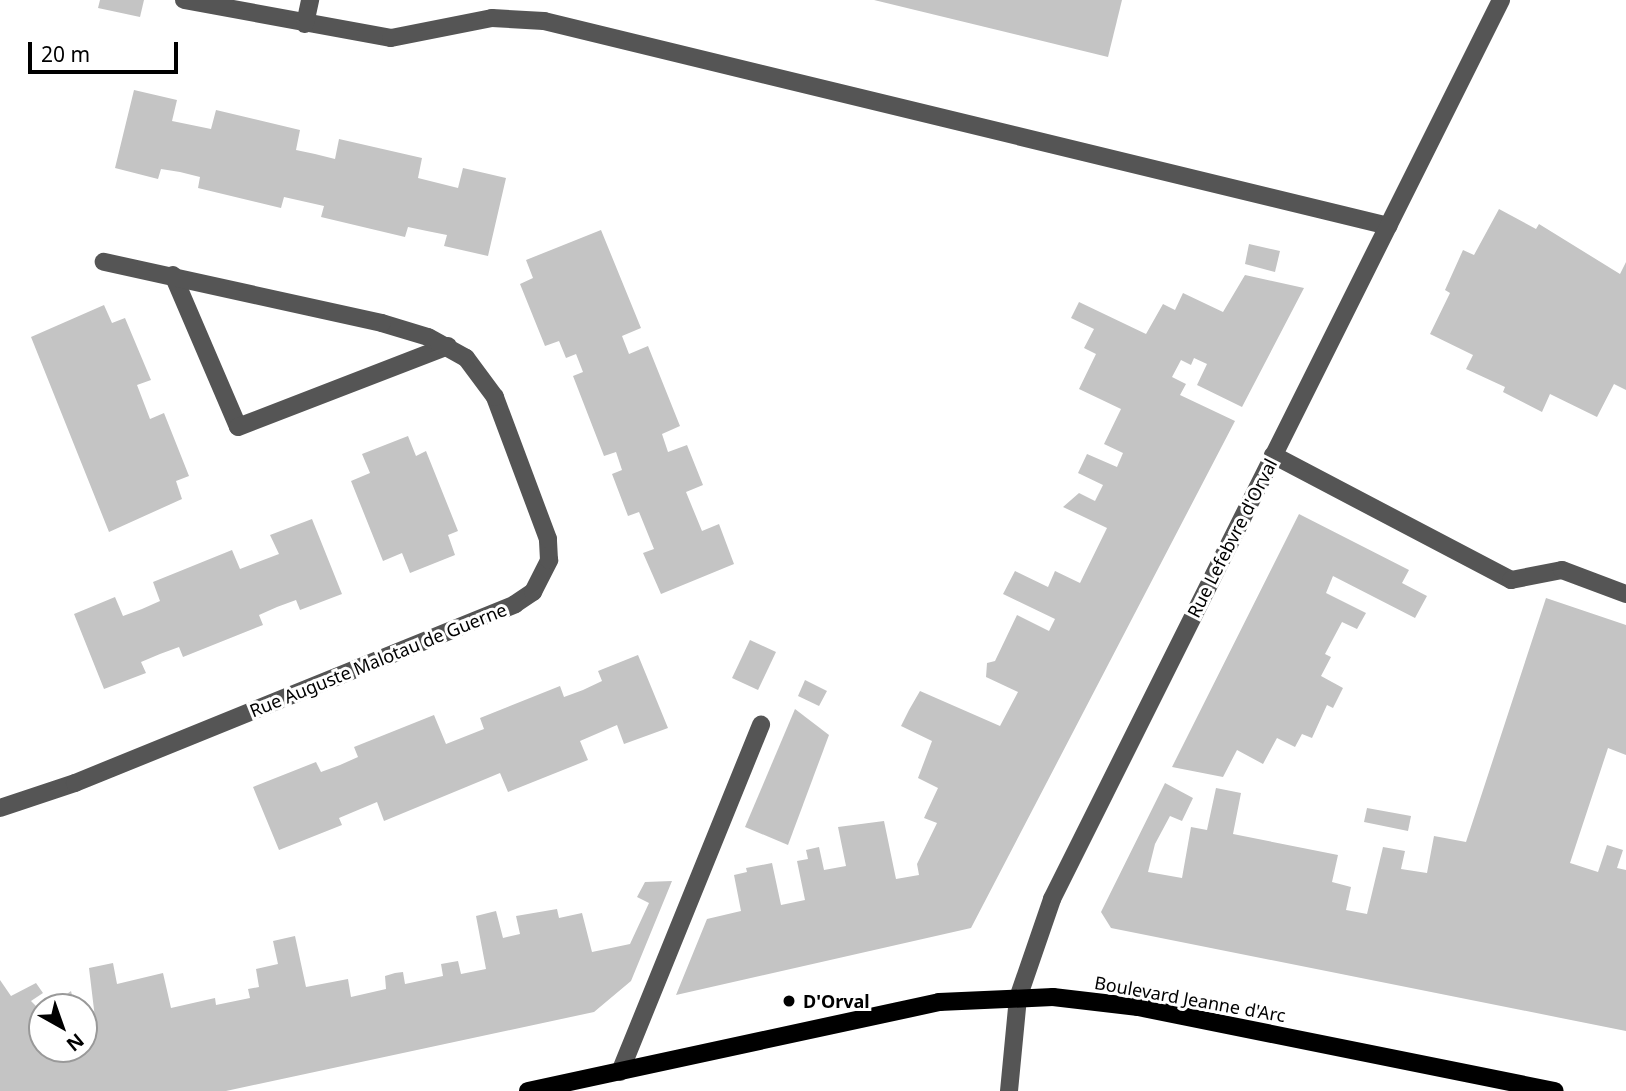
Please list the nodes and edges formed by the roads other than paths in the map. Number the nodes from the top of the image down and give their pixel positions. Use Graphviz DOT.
graph roads {
  1 [pos="184,0"];
  2 [pos="310,0"];
  3 [pos="1502,0"];
  4 [pos="305,23"];
  5 [pos="1388,226"];
  6 [pos="104,262"];
  7 [pos="173,275"];
  8 [pos="448,346"];
  9 [pos="1273,455"];
  10 [pos="1626,594"];
  11 [pos="761,724"];
  12 [pos="0,808"];
  13 [pos="1018,998"];
  14 [pos="620,1072"];
  15 [pos="528,1091"];
  16 [pos="1009,1091"];
  17 [pos="1555,1091"];
  1 -- 4 [label="street"];
  2 -- 4 [label="street"];
  3 -- 5 [label="street, Rue Lefebvre d'Orval"];
  4 -- 5 [label="street"];
  5 -- 9 [label="street, Rue Lefebvre d'Orval"];
  6 -- 7 [label="street, Rue Auguste Malotau de Guerne"];
  7 -- 8 [label="street, Rue Auguste Malotau de Guerne"];
  7 -- 8 [label="street"];
  8 -- 12 [label="street, Rue Auguste Malotau de Guerne"];
  9 -- 10 [label="street"];
  9 -- 13 [label="street, Rue Lefebvre d'Orval"];
  11 -- 14 [label="street"];
  13 -- 14 [label="main road, Boulevard Jeanne d'Arc"];
  13 -- 16 [label="street, Rue Lefebvre d'Orval"];
  13 -- 17 [label="main road, Boulevard Jeanne d'Arc"];
  14 -- 15 [label="main road, Boulevard Jeanne d'Arc"];
}
